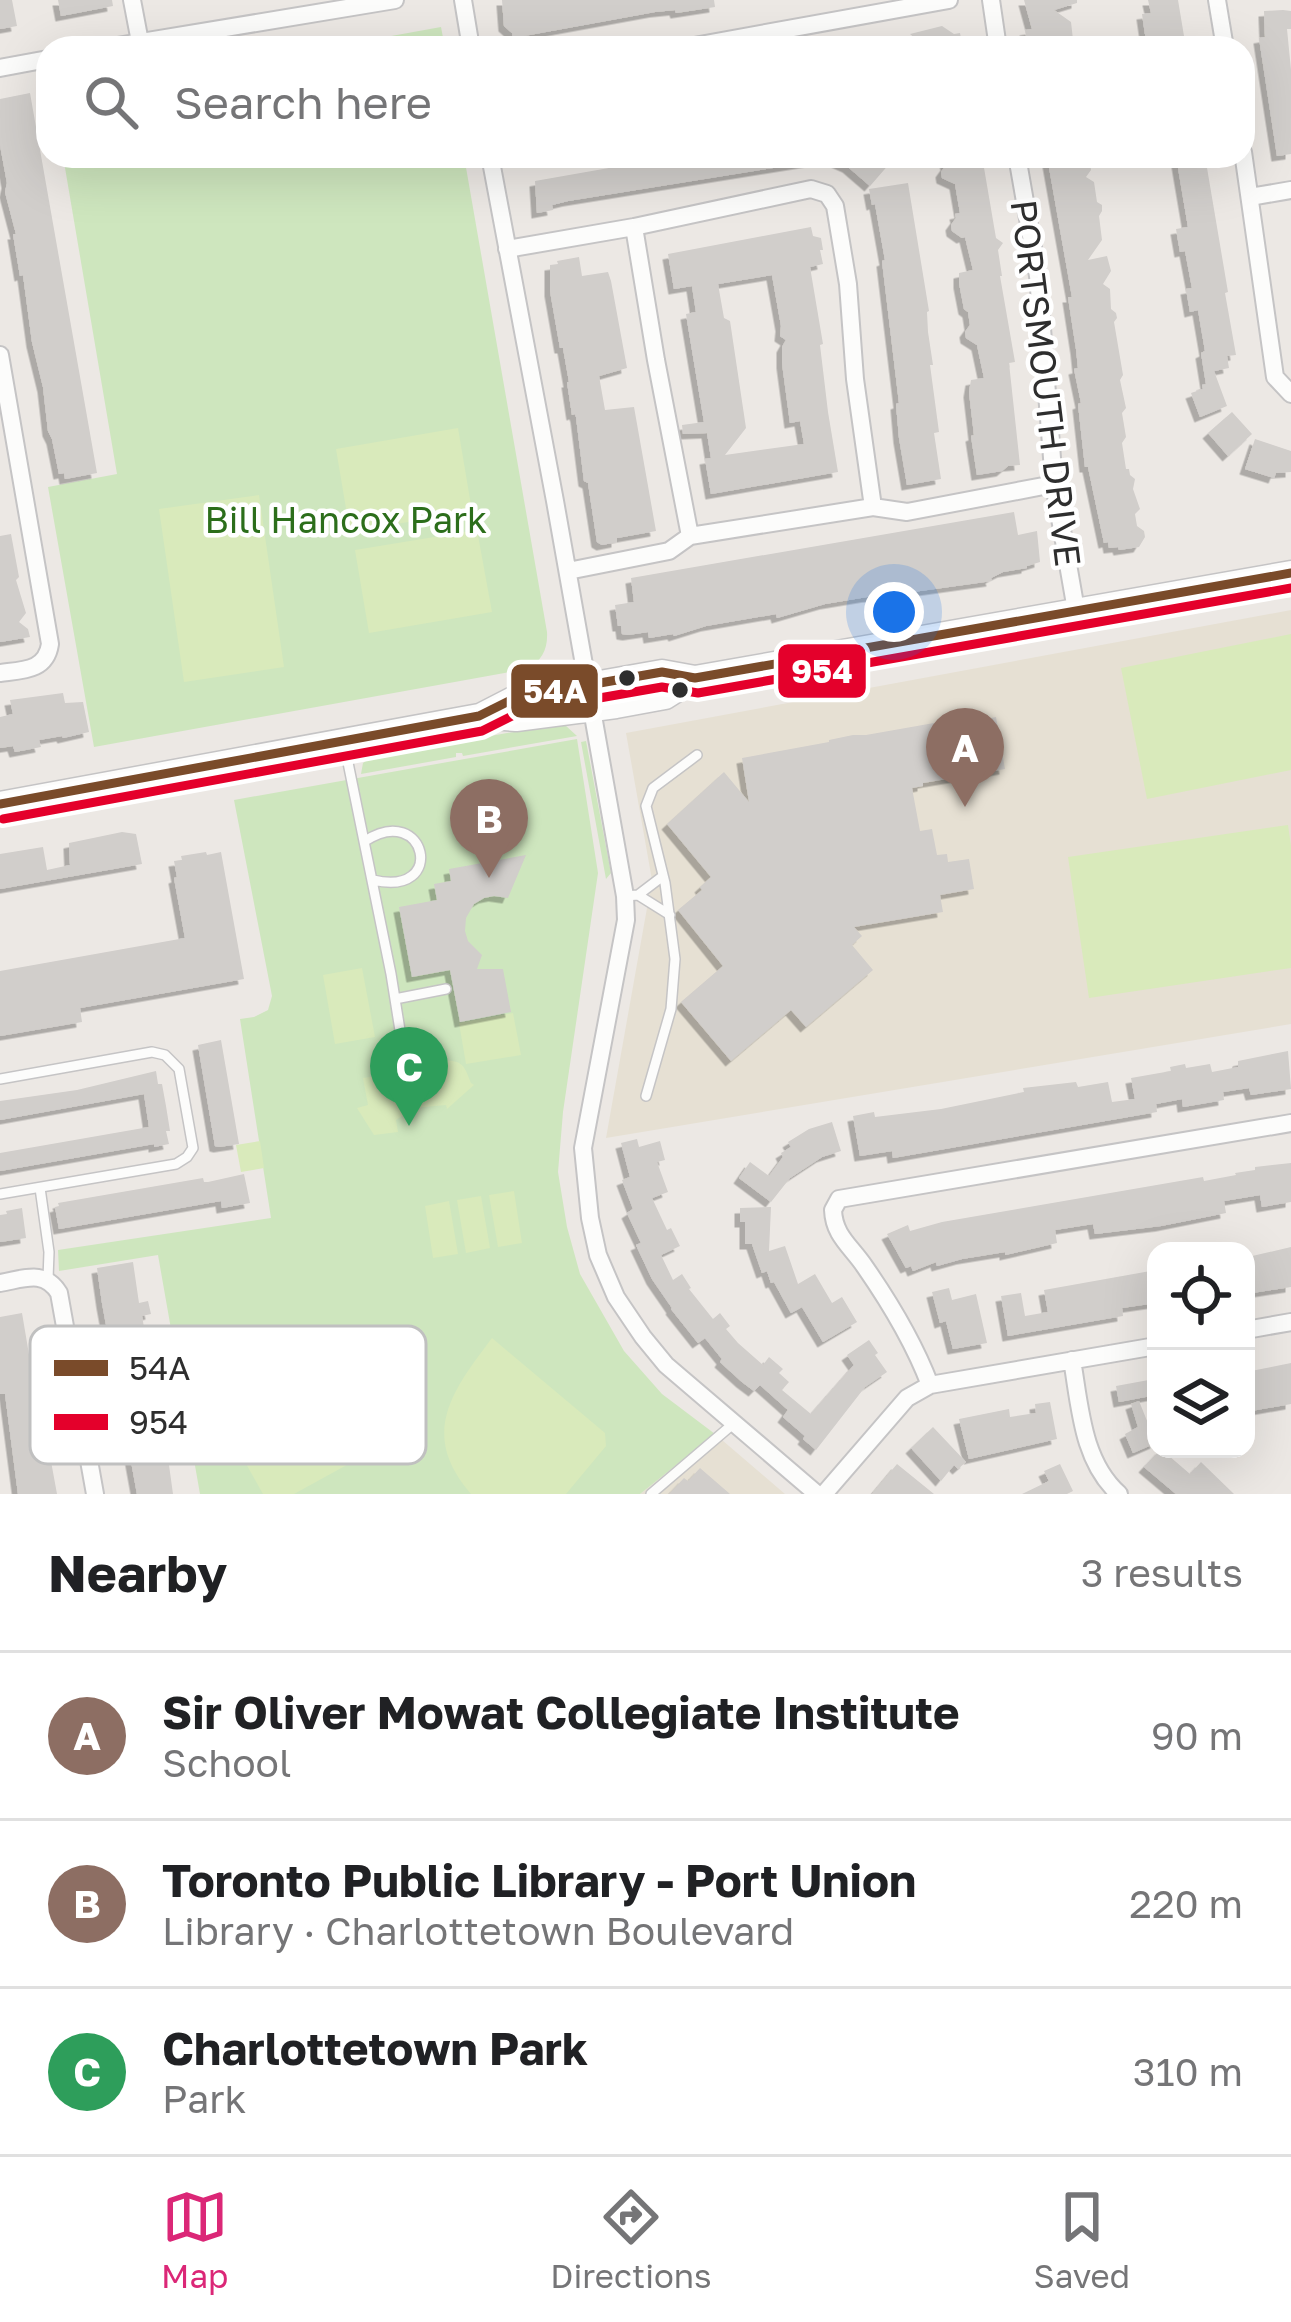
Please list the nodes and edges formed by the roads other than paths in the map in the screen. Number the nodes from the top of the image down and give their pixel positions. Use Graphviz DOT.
graph roads {
  1 [pos="132,0"];
  2 [pos="395,0"];
  3 [pos="463,0"];
  4 [pos="949,0"];
  5 [pos="991,0"];
  6 [pos="1217,0"];
  7 [pos="302,8"];
  8 [pos="139,36"];
  9 [pos="169,36"];
  10 [pos="469,36"];
  11 [pos="749,36"];
  12 [pos="996,36"];
  13 [pos="1223,36"];
  14 [pos="36,61"];
  15 [pos="0,68"];
  16 [pos="492,168"];
  17 [pos="1019,168"];
  18 [pos="1246,168"];
  19 [pos="1291,190"];
  20 [pos="1250,196"];
  21 [pos="634,227"];
  22 [pos="507,248"];
  23 [pos="0,355"];
  24 [pos="1291,394"];
  25 [pos="1054,484"];
  26 [pos="873,507"];
  27 [pos="691,536"];
  28 [pos="568,571"];
  29 [pos="1291,572"];
  30 [pos="1076,610"];
  31 [pos="0,673"];
  32 [pos="590,697"];
  33 [pos="344,741"];
  34 [pos="697,754"];
  35 [pos="0,803"];
  36 [pos="365,841"];
  37 [pos="663,875"];
  38 [pos="373,880"];
  39 [pos="631,895"];
  40 [pos="670,915"];
  41 [pos="409,972"];
  42 [pos="391,974"];
  43 [pos="434,976"];
  44 [pos="395,999"];
  45 [pos="403,1049"];
  46 [pos="0,1079"];
  47 [pos="646,1096"];
  48 [pos="1291,1123"];
  49 [pos="40,1188"];
  50 [pos="0,1194"];
  51 [pos="48,1280"];
  52 [pos="0,1283"];
  53 [pos="1291,1322"];
  54 [pos="66,1326"];
  55 [pos="1255,1328"];
  56 [pos="1147,1348"];
  57 [pos="1072,1360"];
  58 [pos="930,1385"];
  59 [pos="734,1423"];
  60 [pos="90,1464"];
  61 [pos="95,1494"];
  62 [pos="651,1494"];
  63 [pos="820,1494"];
  64 [pos="1119,1494"];
  1 -- 8 [label="street"];
  2 -- 7 [label="street"];
  3 -- 10 [label="street"];
  4 -- 11 [label="street"];
  5 -- 12 [label="street"];
  6 -- 13 [label="street"];
  7 -- 9 [label="street"];
  14 -- 15 [label="street"];
  16 -- 22 [label="street"];
  17 -- 25 [label="street, PORTSMOUTH DRIVE"];
  18 -- 20 [label="street"];
  19 -- 20 [label="street"];
  20 -- 24 [label="street"];
  21 -- 22 [label="street"];
  21 -- 26 [label="street"];
  21 -- 27 [label="street"];
  22 -- 28 [label="street"];
  23 -- 31 [label="street"];
  25 -- 26 [label="street"];
  25 -- 30 [label="street, PORTSMOUTH DRIVE"];
  26 -- 27 [label="street"];
  27 -- 28 [label="street"];
  28 -- 32 [label="street"];
  29 -- 30 [label="main road"];
  30 -- 32 [label="main road"];
  32 -- 33 [label="main road"];
  32 -- 39 [label="street"];
  33 -- 35 [label="main road"];
  33 -- 36 [label="lane"];
  34 -- 37 [label="lane"];
  36 -- 38 [label="lane"];
  36 -- 38 [label="lane"];
  37 -- 39 [label="lane"];
  37 -- 40 [label="lane"];
  38 -- 42 [label="lane"];
  39 -- 40 [label="lane"];
  39 -- 59 [label="street"];
  40 -- 47 [label="lane"];
  41 -- 42 [label="lane"];
  42 -- 44 [label="lane"];
  43 -- 44 [label="lane"];
  44 -- 45 [label="lane"];
  46 -- 49 [label="lane"];
  48 -- 58 [label="street"];
  49 -- 50 [label="lane"];
  49 -- 51 [label="lane"];
  51 -- 52 [label="street"];
  51 -- 54 [label="street"];
  53 -- 55 [label="street"];
  56 -- 57 [label="street"];
  57 -- 58 [label="street"];
  57 -- 64 [label="street"];
  58 -- 63 [label="street"];
  59 -- 62 [label="lane"];
  59 -- 63 [label="street"];
  60 -- 61 [label="street"];
}
